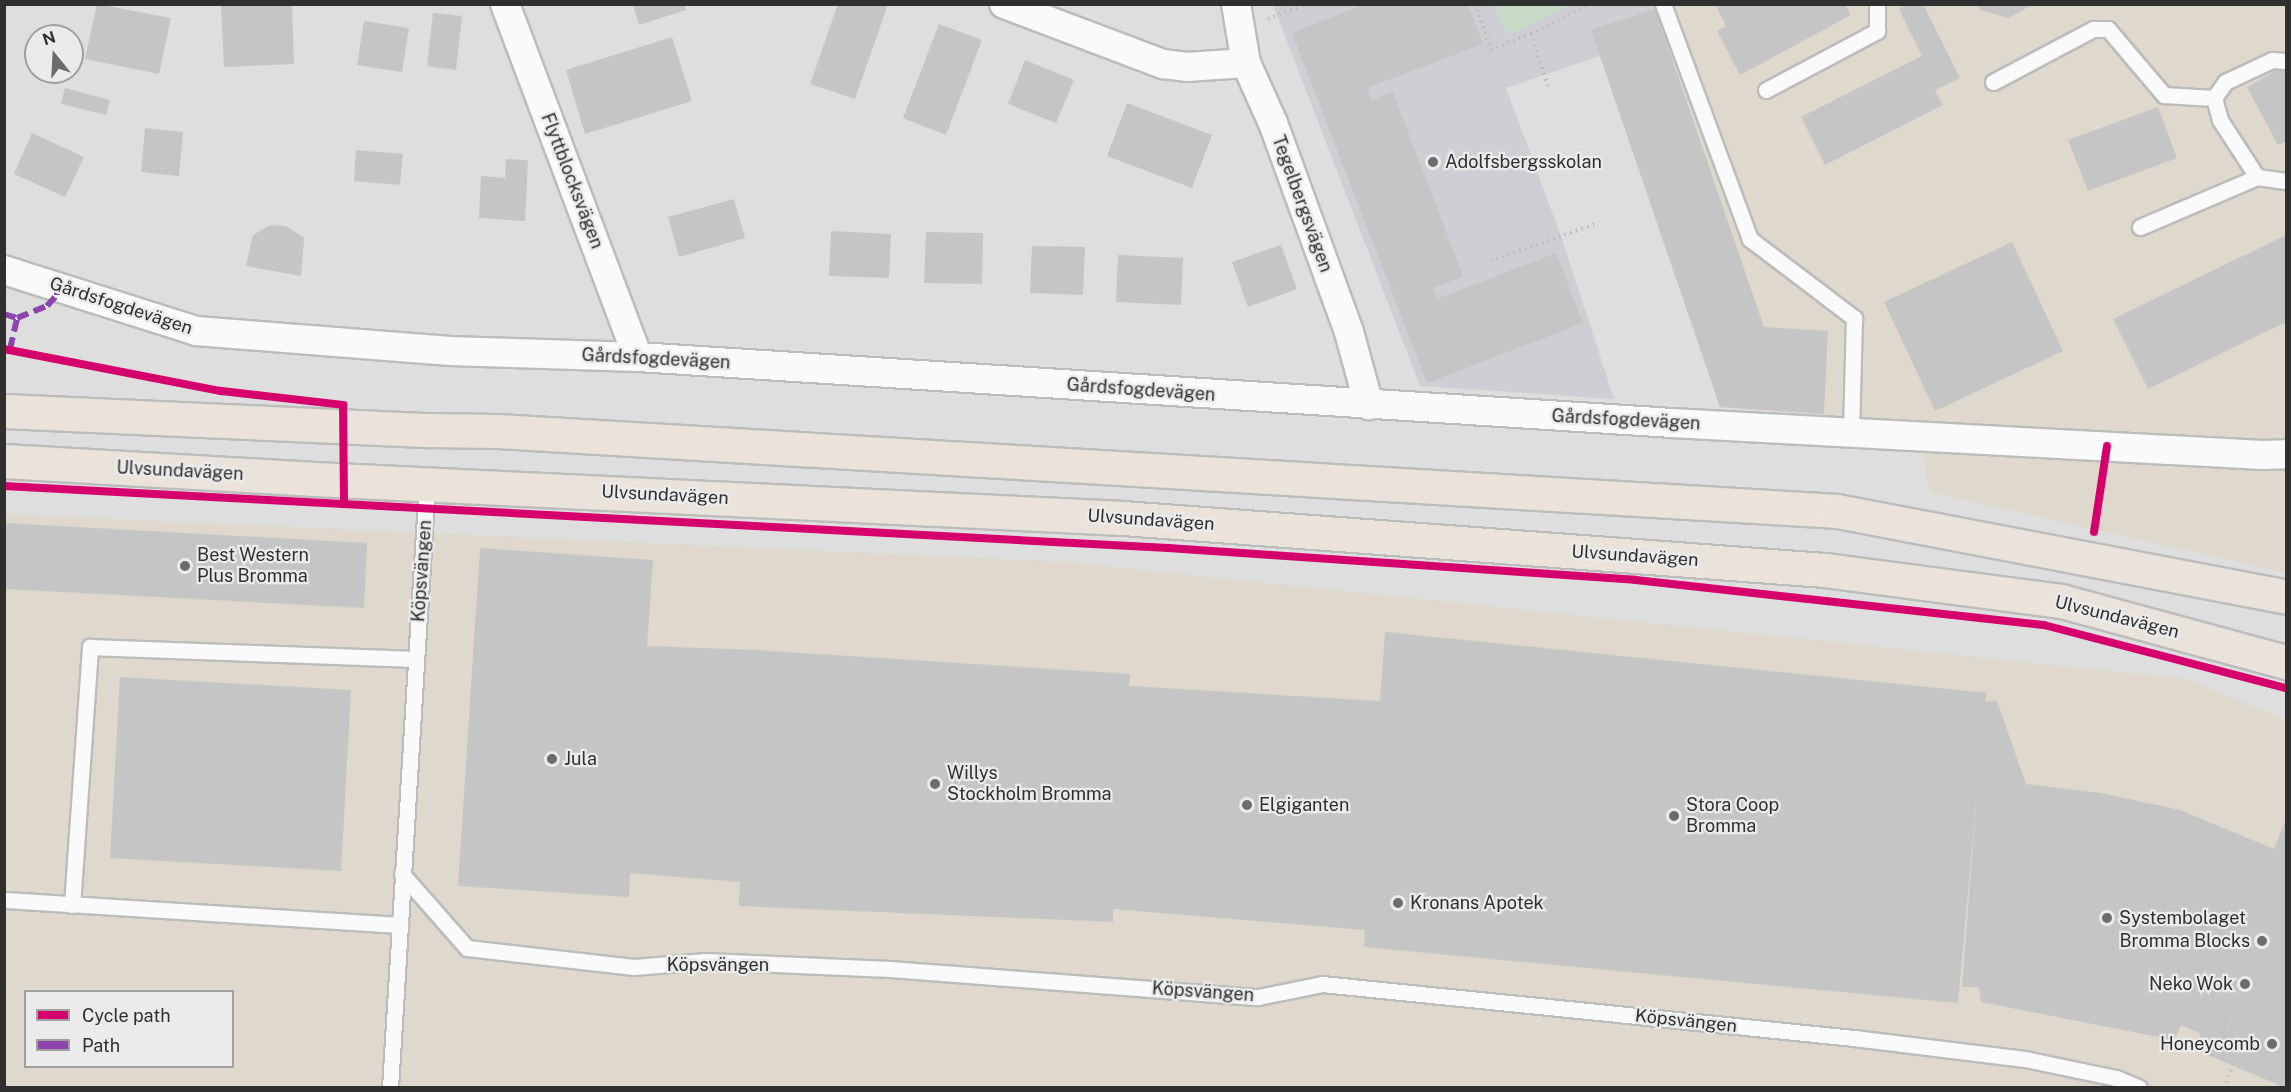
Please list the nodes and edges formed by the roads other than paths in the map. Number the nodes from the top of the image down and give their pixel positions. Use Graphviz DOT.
graph roads {
  1 [pos="505,4"];
  2 [pos="1004,4"];
  3 [pos="1663,4"];
  4 [pos="1878,4"];
  5 [pos="1237,16"];
  6 [pos="2286,61"];
  7 [pos="1246,63"];
  8 [pos="1993,82"];
  9 [pos="1766,90"];
  10 [pos="2214,98"];
  11 [pos="2257,177"];
  12 [pos="2286,182"];
  13 [pos="2140,227"];
  14 [pos="4,270"];
  15 [pos="638,357"];
  16 [pos="1369,405"];
  17 [pos="4,411"];
  18 [pos="430,430"];
  19 [pos="1851,432"];
  20 [pos="2286,454"];
  21 [pos="4,461"];
  22 [pos="427,483"];
  23 [pos="2286,597"];
  24 [pos="416,659"];
  25 [pos="2286,662"];
  26 [pos="402,874"];
  27 [pos="4,900"];
  28 [pos="72,905"];
  29 [pos="400,925"];
  30 [pos="390,1088"];
  31 [pos="2139,1088"];
  1 -- 15 [label="street, Flyttblocksvägen"];
  2 -- 7 [label="street"];
  3 -- 19 [label="lane"];
  4 -- 9 [label="lane"];
  5 -- 7 [label="street, Tegelbergsvägen"];
  6 -- 10 [label="lane"];
  7 -- 16 [label="street, Tegelbergsvägen"];
  8 -- 10 [label="lane"];
  10 -- 11 [label="lane"];
  11 -- 12 [label="lane"];
  11 -- 13 [label="lane"];
  14 -- 15 [label="street, Gårdsfogdevägen"];
  15 -- 16 [label="street, Gårdsfogdevägen"];
  16 -- 19 [label="street, Gårdsfogdevägen"];
  17 -- 18 [label="main road"];
  18 -- 22 [label="main road"];
  18 -- 23 [label="main road"];
  19 -- 20 [label="street, Gårdsfogdevägen"];
  21 -- 22 [label="main road, Ulvsundavägen"];
  22 -- 24 [label="lane, Köpsvängen"];
  22 -- 25 [label="main road, Ulvsundavägen"];
  24 -- 26 [label="lane, Köpsvängen"];
  24 -- 28 [label="lane"];
  26 -- 29 [label="lane, Köpsvängen"];
  26 -- 31 [label="lane, Köpsvängen"];
  27 -- 28 [label="lane"];
  28 -- 29 [label="lane"];
  29 -- 30 [label="lane, Köpsvängen"];
}
